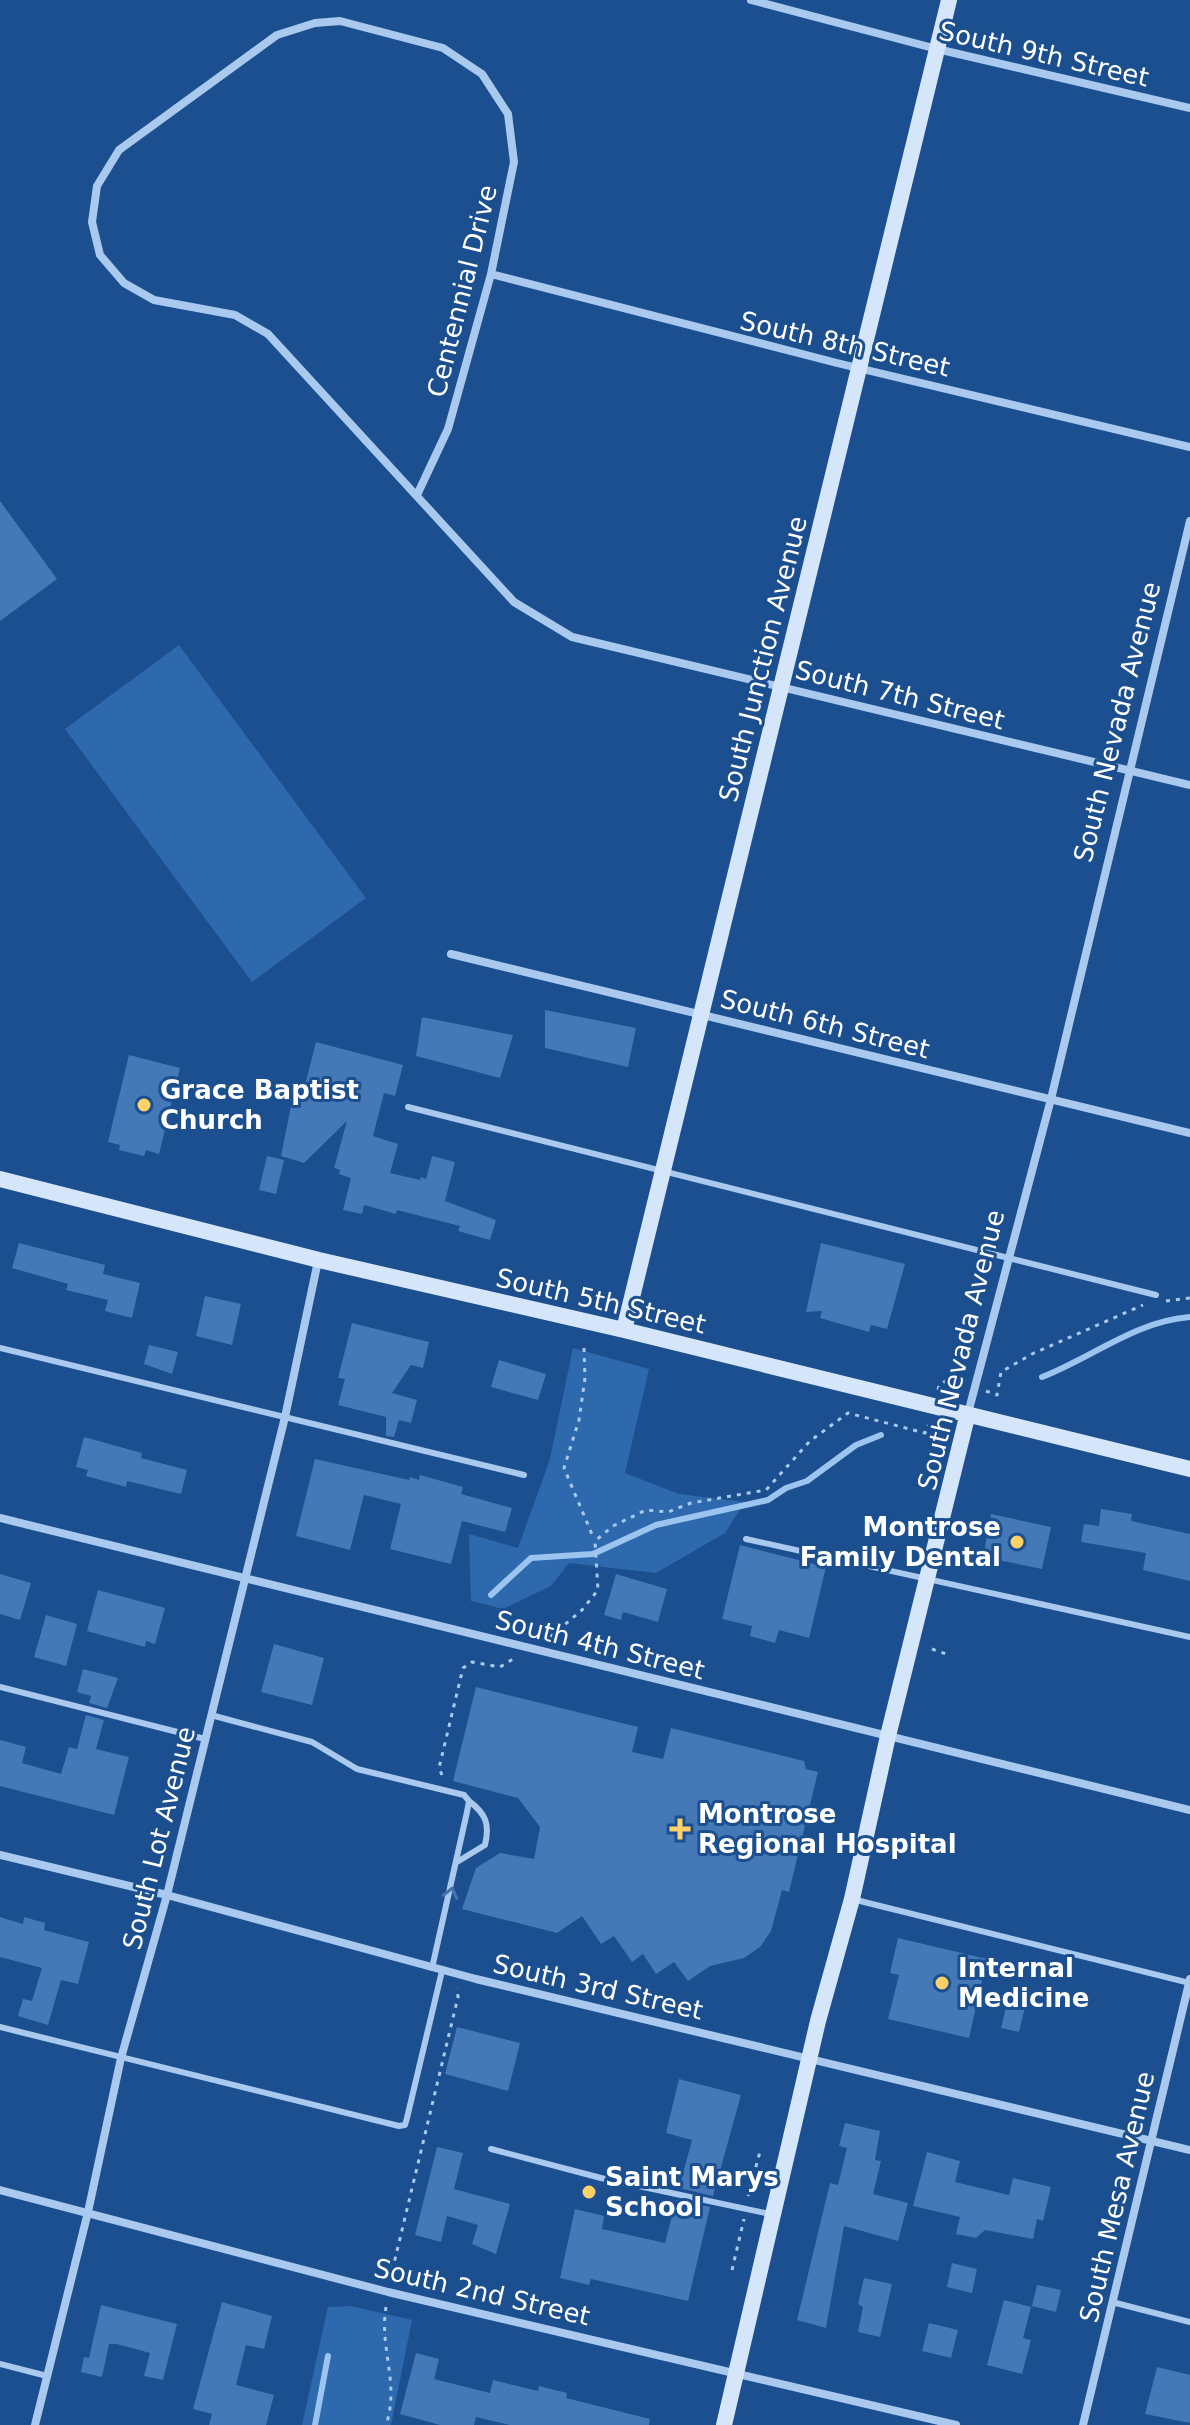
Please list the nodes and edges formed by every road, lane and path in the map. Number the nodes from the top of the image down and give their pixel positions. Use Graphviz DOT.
graph roads {
  1 [pos="751,0"];
  2 [pos="949,0"];
  3 [pos="937,49"];
  4 [pos="1190,108"];
  5 [pos="491,274"];
  6 [pos="859,368"];
  7 [pos="1190,447"];
  8 [pos="417,495"];
  9 [pos="1190,521"];
  10 [pos="780,686"];
  11 [pos="1130,770"];
  12 [pos="1190,785"];
  13 [pos="451,954"];
  14 [pos="702,1015"];
  15 [pos="1051,1099"];
  16 [pos="408,1107"];
  17 [pos="1190,1133"];
  18 [pos="664,1168"];
  19 [pos="0,1179"];
  20 [pos="1009,1257"];
  21 [pos="319,1260"];
  22 [pos="1156,1295"];
  23 [pos="1190,1298"];
  24 [pos="1162,1302"];
  25 [pos="1148,1304"];
  26 [pos="624,1330"];
  27 [pos="0,1348"];
  28 [pos="584,1348"];
  29 [pos="949,1379"];
  30 [pos="939,1385"];
  31 [pos="997,1395"];
  32 [pos="285,1417"];
  33 [pos="967,1417"];
  34 [pos="925,1433"];
  35 [pos="1190,1469"];
  36 [pos="524,1475"];
  37 [pos="0,1518"];
  38 [pos="746,1539"];
  39 [pos="595,1541"];
  40 [pos="245,1578"];
  41 [pos="929,1579"];
  42 [pos="1190,1637"];
  43 [pos="532,1648"];
  44 [pos="932,1649"];
  45 [pos="949,1655"];
  46 [pos="0,1687"];
  47 [pos="211,1715"];
  48 [pos="888,1736"];
  49 [pos="205,1739"];
  50 [pos="443,1791"];
  51 [pos="469,1801"];
  52 [pos="1190,1810"];
  53 [pos="0,1855"];
  54 [pos="457,1862"];
  55 [pos="167,1895"];
  56 [pos="852,1899"];
  57 [pos="432,1968"];
  58 [pos="442,1971"];
  59 [pos="1190,1982"];
  60 [pos="459,1992"];
  61 [pos="0,2027"];
  62 [pos="809,2057"];
  63 [pos="121,2058"];
  64 [pos="1151,2141"];
  65 [pos="761,2148"];
  66 [pos="491,2149"];
  67 [pos="1190,2150"];
  68 [pos="0,2190"];
  69 [pos="748,2196"];
  70 [pos="88,2212"];
  71 [pos="773,2215"];
  72 [pos="744,2219"];
  73 [pos="391,2270"];
  74 [pos="732,2270"];
  75 [pos="1112,2302"];
  76 [pos="384,2316"];
  77 [pos="1190,2322"];
  78 [pos="0,2364"];
  79 [pos="737,2371"];
  80 [pos="47,2376"];
  81 [pos="35,2425"];
  82 [pos="386,2425"];
  83 [pos="724,2425"];
  84 [pos="956,2425"];
  85 [pos="1083,2425"];
  1 -- 3 [label="street, South 9th Street"];
  2 -- 3 [label="street, South Junction Avenue"];
  3 -- 4 [label="street, South 9th Street"];
  3 -- 6 [label="street, South Junction Avenue"];
  5 -- 6 [label="street, South 8th Street"];
  5 -- 8 [label="street, Centennial Drive"];
  5 -- 8 [label="street, Centennial Drive"];
  6 -- 7 [label="street, South 8th Street"];
  6 -- 10 [label="street, South Junction Avenue"];
  8 -- 10 [label="street, South 7th Street"];
  9 -- 11 [label="street, South Nevada Avenue"];
  10 -- 11 [label="street, South 7th Street"];
  10 -- 14 [label="street, South Junction Avenue"];
  11 -- 12 [label="street, South 7th Street"];
  11 -- 15 [label="street, South Nevada Avenue"];
  13 -- 14 [label="street, South 6th Street"];
  14 -- 15 [label="street, South 6th Street"];
  14 -- 18 [label="street, South Junction Avenue"];
  15 -- 17 [label="street, South 6th Street"];
  15 -- 20 [label="street, South Nevada Avenue"];
  16 -- 18 [label="lane"];
  18 -- 20 [label="lane"];
  18 -- 26 [label="street, South Junction Avenue"];
  19 -- 21 [label="street, South 5th Street"];
  20 -- 22 [label="lane"];
  20 -- 33 [label="street, South Nevada Avenue"];
  21 -- 26 [label="street, South 5th Street"];
  21 -- 32 [label="street, South Lot Avenue"];
  23 -- 24 [label="path"];
  25 -- 31 [label="path"];
  26 -- 33 [label="street, South 5th Street"];
  27 -- 32 [label="lane"];
  28 -- 39 [label="path"];
  29 -- 30 [label="path"];
  32 -- 36 [label="lane"];
  32 -- 40 [label="street, South Lot Avenue"];
  33 -- 35 [label="street, South 5th Street"];
  33 -- 41 [label="street, South Nevada Avenue"];
  34 -- 39 [label="path"];
  37 -- 40 [label="street, South 4th Street"];
  38 -- 41 [label="lane"];
  39 -- 43 [label="path"];
  40 -- 43 [label="street, South 4th Street"];
  40 -- 47 [label="street, South Lot Avenue"];
  41 -- 42 [label="lane"];
  41 -- 48 [label="street, South Nevada Avenue"];
  43 -- 48 [label="street, South 4th Street"];
  43 -- 50 [label="path"];
  44 -- 45 [label="path"];
  46 -- 49 [label="lane"];
  47 -- 49 [label="street, South Lot Avenue"];
  47 -- 50 [label="lane"];
  48 -- 52 [label="street, South 4th Street"];
  48 -- 56 [label="street, South Nevada Avenue"];
  49 -- 55 [label="street, South Lot Avenue"];
  50 -- 51 [label="lane"];
  51 -- 54 [label="lane"];
  51 -- 54 [label="lane"];
  53 -- 55 [label="street, South 3rd Street"];
  57 -- 54 [label="lane, one-way"];
  55 -- 57 [label="street, South 3rd Street"];
  55 -- 63 [label="street, South Lot Avenue"];
  56 -- 59 [label="lane"];
  56 -- 62 [label="street, South Nevada Avenue"];
  57 -- 58 [label="street, South 3rd Street"];
  58 -- 62 [label="street, South 3rd Street"];
  58 -- 63 [label="lane"];
  59 -- 64 [label="street, South Mesa Avenue"];
  60 -- 73 [label="path"];
  61 -- 63 [label="lane"];
  62 -- 64 [label="street, South 3rd Street"];
  62 -- 71 [label="street, South Nevada Avenue"];
  63 -- 70 [label="street, South Lot Avenue"];
  64 -- 67 [label="street, South 3rd Street"];
  64 -- 75 [label="street, South Mesa Avenue"];
  65 -- 69 [label="path"];
  66 -- 71 [label="lane"];
  68 -- 70 [label="street, South 2nd Street"];
  70 -- 79 [label="street, South 2nd Street"];
  70 -- 80 [label="street, South Lot Avenue"];
  71 -- 79 [label="street, South Nevada Avenue"];
  72 -- 74 [label="path"];
  75 -- 77 [label="lane"];
  75 -- 85 [label="street, South Mesa Avenue"];
  76 -- 82 [label="path"];
  78 -- 80 [label="lane"];
  79 -- 83 [label="street, South Nevada Avenue"];
  79 -- 84 [label="street, South 2nd Street"];
  80 -- 81 [label="street, South Lot Avenue"];
}
